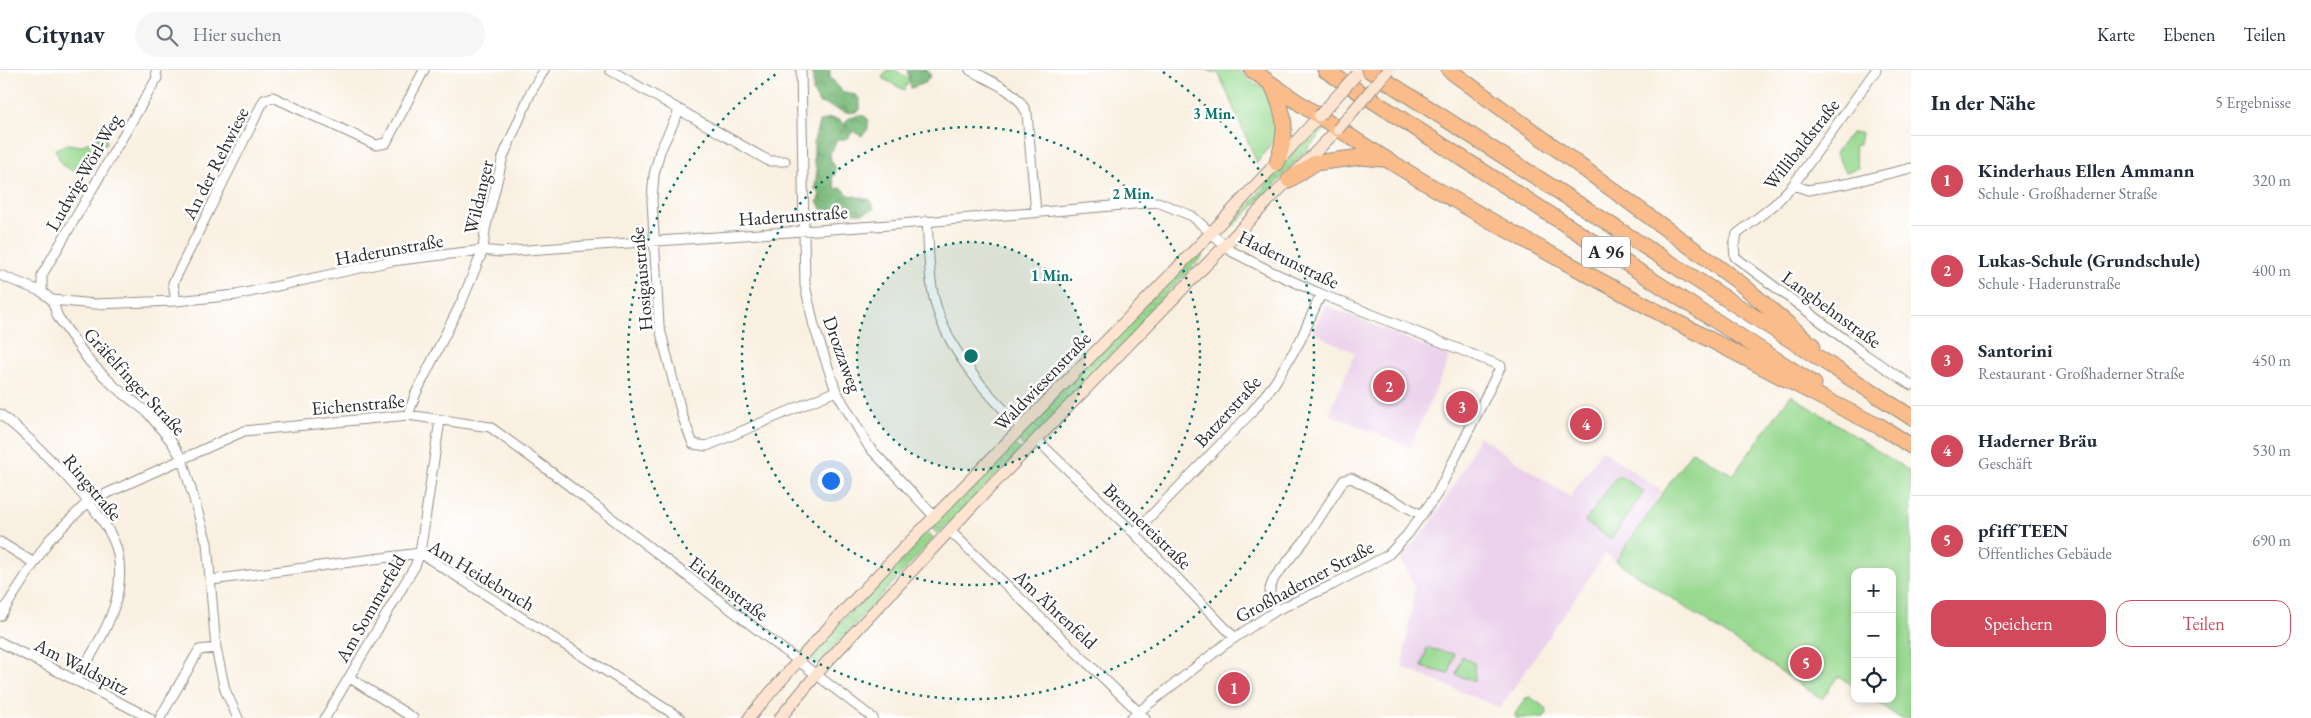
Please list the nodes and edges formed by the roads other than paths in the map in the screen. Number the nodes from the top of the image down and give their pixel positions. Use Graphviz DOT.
graph roads {
  1 [pos="156,70"];
  2 [pos="424,70"];
  3 [pos="544,70"];
  4 [pos="610,70"];
  5 [pos="801,70"];
  6 [pos="970,70"];
  7 [pos="1252,70"];
  8 [pos="1325,70"];
  9 [pos="1361,70"];
  10 [pos="1369,70"];
  11 [pos="1388,70"];
  12 [pos="1876,70"];
  13 [pos="1451,71"];
  14 [pos="1271,83"];
  15 [pos="679,111"];
  16 [pos="1319,116"];
  17 [pos="1338,129"];
  18 [pos="1385,160"];
  19 [pos="786,161"];
  20 [pos="1277,163"];
  21 [pos="1911,168"];
  22 [pos="1289,180"];
  23 [pos="1793,185"];
  24 [pos="1036,212"];
  25 [pos="927,221"];
  26 [pos="803,231"];
  27 [pos="1211,233"];
  28 [pos="654,240"];
  29 [pos="1225,246"];
  30 [pos="483,250"];
  31 [pos="1735,257"];
  32 [pos="0,275"];
  33 [pos="42,292"];
  34 [pos="1321,294"];
  35 [pos="52,300"];
  36 [pos="176,301"];
  37 [pos="1501,366"];
  38 [pos="1854,380"];
  39 [pos="1911,384"];
  40 [pos="836,391"];
  41 [pos="0,414"];
  42 [pos="408,415"];
  43 [pos="1911,417"];
  44 [pos="440,420"];
  45 [pos="1021,427"];
  46 [pos="1888,431"];
  47 [pos="1036,440"];
  48 [pos="1911,446"];
  49 [pos="182,459"];
  50 [pos="88,502"];
  51 [pos="1422,515"];
  52 [pos="934,516"];
  53 [pos="949,530"];
  54 [pos="1134,533"];
  55 [pos="0,542"];
  56 [pos="420,553"];
  57 [pos="34,563"];
  58 [pos="212,580"];
  59 [pos="1276,610"];
  60 [pos="0,616"];
  61 [pos="1234,637"];
  62 [pos="0,642"];
  63 [pos="216,648"];
  64 [pos="799,661"];
  65 [pos="815,675"];
  66 [pos="350,678"];
  67 [pos="76,681"];
  68 [pos="1143,715"];
  69 [pos="150,718"];
  70 [pos="160,718"];
  71 [pos="238,718"];
  72 [pos="325,718"];
  73 [pos="413,718"];
  74 [pos="680,718"];
  75 [pos="749,718"];
  76 [pos="780,718"];
  77 [pos="872,718"];
  78 [pos="1131,718"];
  1 -- 33 [label="street, Ludwig-Wörl-Weg"];
  2 -- 36 [label="street, An der Rehwiese"];
  3 -- 30 [label="street, Wildanger"];
  4 -- 15 [label="street"];
  5 -- 26 [label="street, Drozzaweg"];
  6 -- 24 [label="street"];
  7 -- 14 [label="highway"];
  8 -- 46 [label="highway, A 96"];
  9 -- 16 [label="main road, Waldwiesenstraße, bridge"];
  10 -- 38 [label="highway, A 96"];
  11 -- 17 [label="main road, Waldwiesenstraße, bridge"];
  12 -- 23 [label="street, Willibaldstraße"];
  13 -- 38 [label="highway"];
  14 -- 16 [label="highway"];
  14 -- 20 [label="highway"];
  15 -- 19 [label="street"];
  15 -- 28 [label="street, Hosigaustraße"];
  16 -- 17 [label="highway"];
  16 -- 20 [label="main road, Waldwiesenstraße"];
  17 -- 18 [label="highway"];
  17 -- 22 [label="main road, Waldwiesenstraße"];
  18 -- 22 [label="highway"];
  18 -- 46 [label="highway"];
  20 -- 27 [label="main road, Waldwiesenstraße"];
  21 -- 23 [label="street"];
  22 -- 29 [label="main road, Waldwiesenstraße"];
  23 -- 31 [label="street, Willibaldstraße"];
  24 -- 25 [label="street, Haderunstraße"];
  24 -- 27 [label="street, Haderunstraße"];
  25 -- 26 [label="street, Haderunstraße"];
  25 -- 45 [label="street"];
  26 -- 28 [label="street, Haderunstraße"];
  26 -- 40 [label="street, Drozzaweg"];
  27 -- 29 [label="street, Haderunstraße"];
  27 -- 45 [label="main road, Waldwiesenstraße"];
  28 -- 30 [label="street, Haderunstraße"];
  28 -- 40 [label="street, Hosigaustraße"];
  29 -- 34 [label="street, Haderunstraße"];
  29 -- 47 [label="main road, Waldwiesenstraße"];
  30 -- 36 [label="street, Haderunstraße"];
  30 -- 42 [label="street, Wildanger"];
  31 -- 39 [label="street, Langbehnstraße"];
  32 -- 33 [label="street, Gräfelfinger Straße"];
  33 -- 35 [label="street, Gräfelfinger Straße"];
  34 -- 37 [label="street, Haderunstraße"];
  34 -- 54 [label="street, Batzerstraße"];
  35 -- 36 [label="street, Haderunstraße"];
  35 -- 49 [label="street, Gräfelfinger Straße"];
  37 -- 51 [label="street, Großhaderner Straße"];
  38 -- 43 [label="highway, A 96"];
  40 -- 52 [label="street, Drozzaweg"];
  41 -- 50 [label="street, Ringstraße"];
  42 -- 44 [label="street, Eichenstraße"];
  42 -- 49 [label="street, Eichenstraße"];
  44 -- 56 [label="street, Am Sommerfeld"];
  44 -- 64 [label="street, Eichenstraße"];
  45 -- 52 [label="main road, Waldwiesenstraße"];
  46 -- 48 [label="highway, A 96"];
  47 -- 53 [label="main road, Waldwiesenstraße"];
  47 -- 54 [label="street, Brennereistraße"];
  49 -- 50 [label="street, Eichenstraße"];
  49 -- 58 [label="street, Gräfelfinger Straße"];
  50 -- 57 [label="street, Eichenstraße"];
  50 -- 67 [label="street, Ringstraße"];
  51 -- 59 [label="street, Großhaderner Straße"];
  51 -- 59 [label="street"];
  52 -- 64 [label="main road, Waldwiesenstraße"];
  53 -- 65 [label="main road, Waldwiesenstraße"];
  53 -- 68 [label="street, Am Ährenfeld"];
  54 -- 61 [label="street, Brennereistraße"];
  55 -- 57 [label="street"];
  56 -- 58 [label="street, Am Heidebruch"];
  56 -- 66 [label="street, Am Sommerfeld"];
  56 -- 74 [label="street, Am Heidebruch"];
  57 -- 60 [label="street, Eichenstraße"];
  58 -- 63 [label="street, Gräfelfinger Straße"];
  59 -- 61 [label="street, Großhaderner Straße"];
  61 -- 68 [label="street, Großhaderner Straße"];
  62 -- 67 [label="street, Am Waldspitz"];
  63 -- 70 [label="street"];
  63 -- 71 [label="street, Gräfelfinger Straße"];
  64 -- 65 [label="street, Eichenstraße"];
  64 -- 75 [label="main road, Waldwiesenstraße"];
  65 -- 76 [label="main road, Waldwiesenstraße"];
  65 -- 77 [label="street, Eichenstraße"];
  66 -- 72 [label="street, Am Sommerfeld"];
  66 -- 73 [label="street"];
  67 -- 69 [label="street, Am Waldspitz"];
  68 -- 78 [label="street, Großhaderner Straße"];
}
